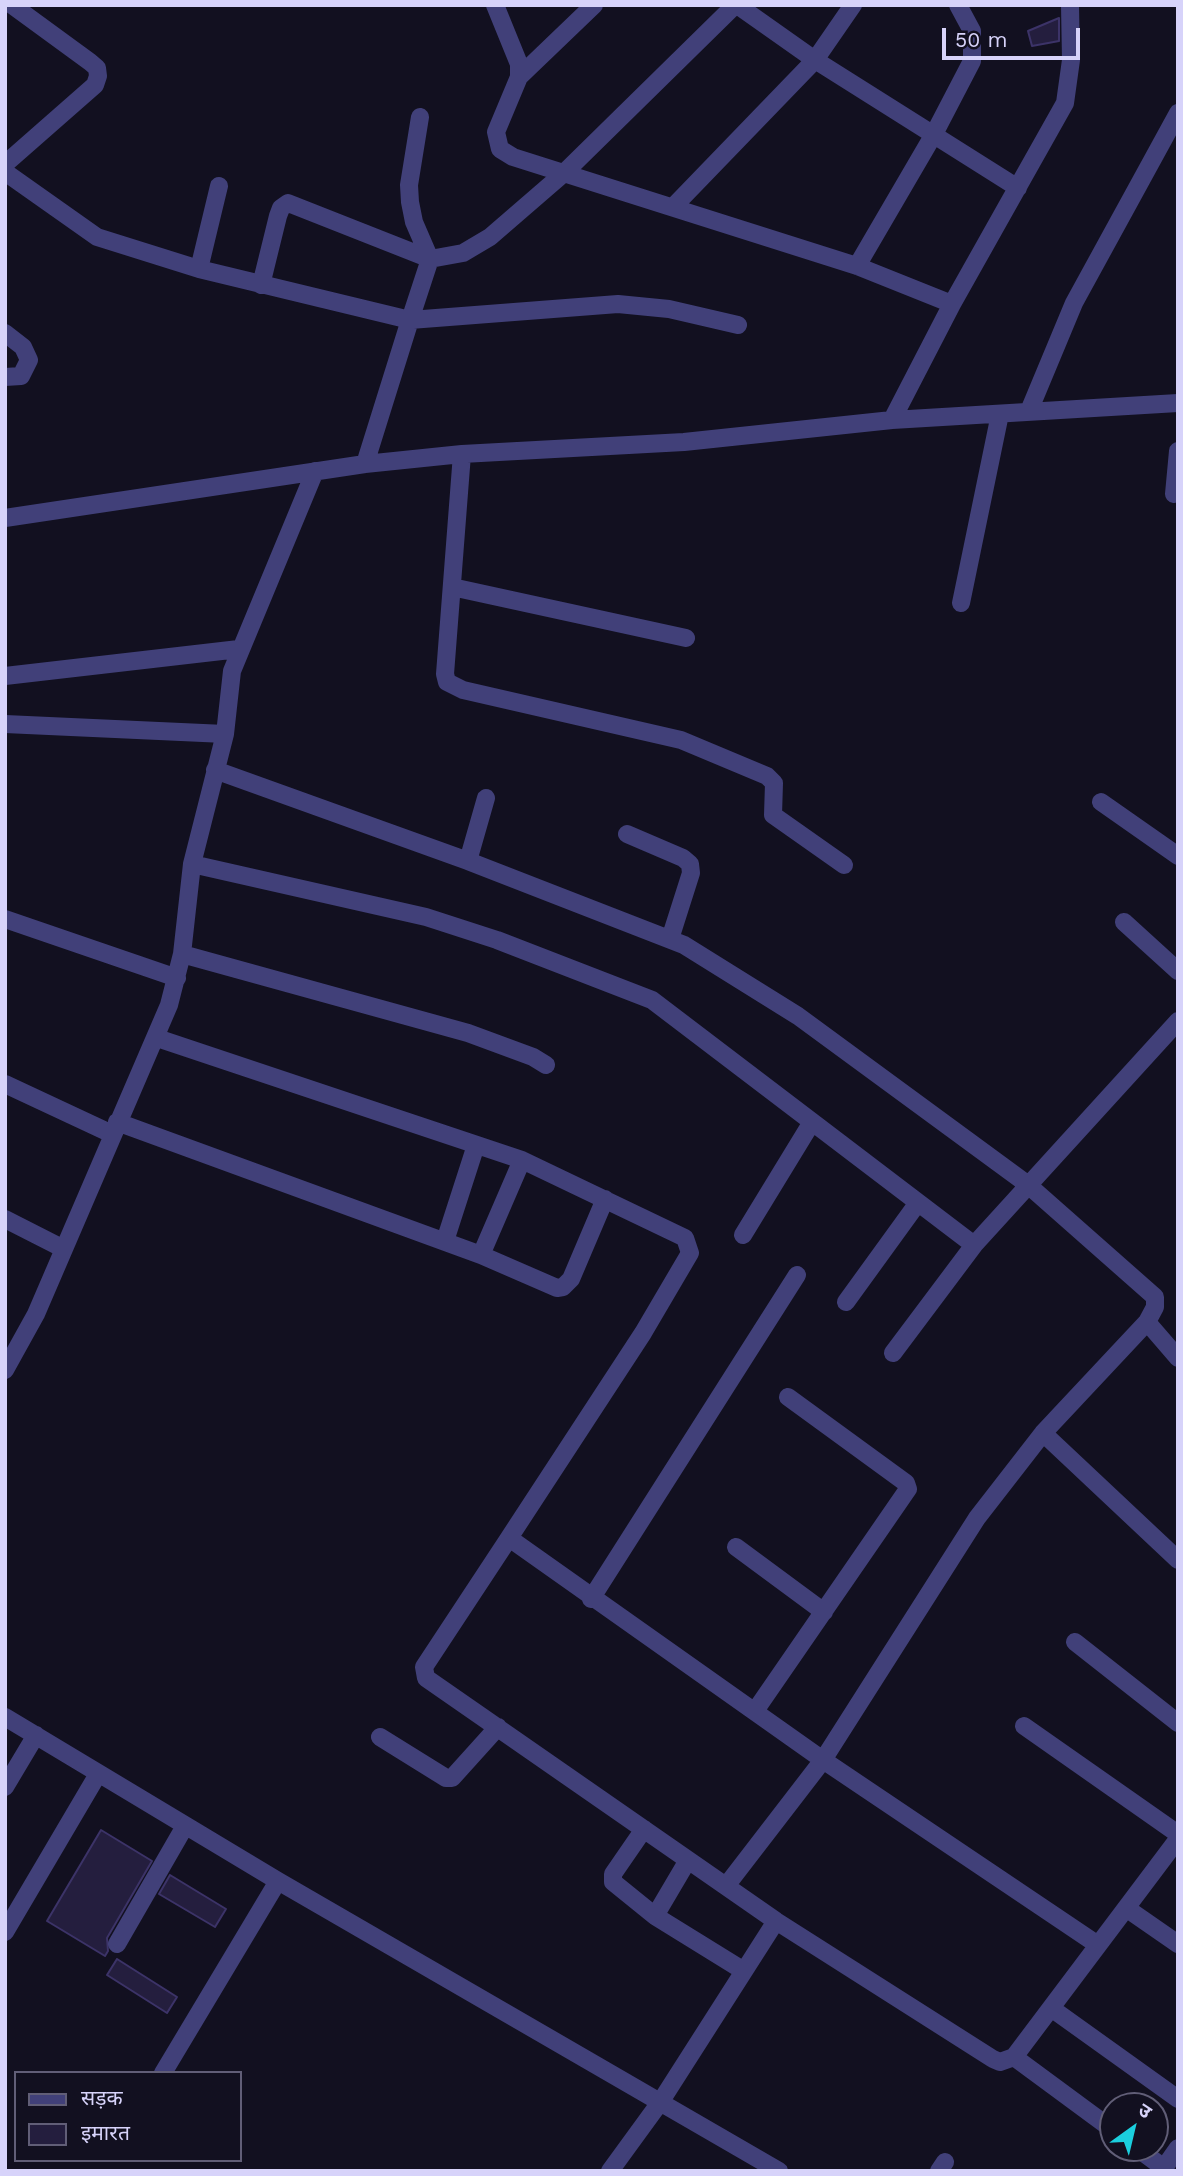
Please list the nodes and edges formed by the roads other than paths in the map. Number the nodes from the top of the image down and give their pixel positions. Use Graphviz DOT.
graph roads {
  1 [pos="12,5"];
  2 [pos="495,5"];
  3 [pos="594,5"];
  4 [pos="736,5"];
  5 [pos="853,5"];
  6 [pos="958,5"];
  7 [pos="1070,5"];
  8 [pos="815,60"];
  9 [pos="519,77"];
  10 [pos="1178,113"];
  11 [pos="420,117"];
  12 [pos="934,134"];
  13 [pos="5,164"];
  14 [pos="5,172"];
  15 [pos="564,173"];
  16 [pos="219,187"];
  17 [pos="1018,188"];
  18 [pos="674,206"];
  19 [pos="430,259"];
  20 [pos="857,266"];
  21 [pos="199,269"];
  22 [pos="261,285"];
  23 [pos="951,304"];
  24 [pos="410,320"];
  25 [pos="738,325"];
  26 [pos="5,333"];
  27 [pos="5,377"];
  28 [pos="1178,403"];
  29 [pos="1029,411"];
  30 [pos="1000,414"];
  31 [pos="892,420"];
  32 [pos="1178,451"];
  33 [pos="462,454"];
  34 [pos="365,464"];
  35 [pos="315,471"];
  36 [pos="1174,494"];
  37 [pos="5,518"];
  38 [pos="453,587"];
  39 [pos="961,603"];
  40 [pos="685,638"];
  41 [pos="239,649"];
  42 [pos="5,676"];
  43 [pos="5,724"];
  44 [pos="225,734"];
  45 [pos="215,770"];
  46 [pos="486,799"];
  47 [pos="1101,802"];
  48 [pos="627,834"];
  49 [pos="1178,856"];
  50 [pos="468,861"];
  51 [pos="192,864"];
  52 [pos="844,865"];
  53 [pos="5,919"];
  54 [pos="1124,922"];
  55 [pos="670,939"];
  56 [pos="182,954"];
  57 [pos="1178,971"];
  58 [pos="177,978"];
  59 [pos="1178,1021"];
  60 [pos="157,1038"];
  61 [pos="545,1065"];
  62 [pos="5,1084"];
  63 [pos="812,1122"];
  64 [pos="114,1128"];
  65 [pos="476,1145"];
  66 [pos="522,1160"];
  67 [pos="1027,1184"];
  68 [pos="605,1199"];
  69 [pos="917,1204"];
  70 [pos="5,1219"];
  71 [pos="743,1235"];
  72 [pos="445,1241"];
  73 [pos="974,1245"];
  74 [pos="62,1248"];
  75 [pos="481,1255"];
  76 [pos="797,1275"];
  77 [pos="846,1302"];
  78 [pos="1147,1322"];
  79 [pos="13,1338"];
  80 [pos="893,1353"];
  81 [pos="1178,1358"];
  82 [pos="5,1370"];
  83 [pos="788,1397"];
  84 [pos="1043,1433"];
  85 [pos="509,1538"];
  86 [pos="736,1547"];
  87 [pos="1178,1560"];
  88 [pos="591,1599"];
  89 [pos="824,1612"];
  90 [pos="1075,1642"];
  91 [pos="755,1711"];
  92 [pos="5,1717"];
  93 [pos="1178,1723"];
  94 [pos="1024,1726"];
  95 [pos="498,1727"];
  96 [pos="36,1735"];
  97 [pos="380,1737"];
  98 [pos="823,1760"];
  99 [pos="97,1774"];
  100 [pos="5,1787"];
  101 [pos="185,1826"];
  102 [pos="644,1829"];
  103 [pos="1178,1836"];
  104 [pos="688,1860"];
  105 [pos="278,1881"];
  106 [pos="726,1886"];
  107 [pos="1126,1908"];
  108 [pos="655,1916"];
  109 [pos="776,1921"];
  110 [pos="5,1932"];
  111 [pos="117,1944"];
  112 [pos="1178,1944"];
  113 [pos="1098,1945"];
  114 [pos="744,1971"];
  115 [pos="1051,2008"];
  116 [pos="1014,2057"];
  117 [pos="164,2071"];
  118 [pos="1178,2099"];
  119 [pos="661,2101"];
  120 [pos="1099,2120"];
  121 [pos="1178,2148"];
  122 [pos="1163,2169"];
  123 [pos="610,2171"];
  124 [pos="779,2171"];
  1 -- 13 [label="street"];
  2 -- 9 [label="street"];
  3 -- 9 [label="street"];
  4 -- 8 [label="street"];
  4 -- 15 [label="street"];
  5 -- 8 [label="street"];
  6 -- 12 [label="street"];
  7 -- 17 [label="street"];
  8 -- 12 [label="street"];
  8 -- 18 [label="street"];
  9 -- 15 [label="street"];
  10 -- 29 [label="street"];
  11 -- 19 [label="street"];
  12 -- 17 [label="street"];
  12 -- 20 [label="street"];
  14 -- 21 [label="street"];
  15 -- 18 [label="street"];
  15 -- 19 [label="street"];
  16 -- 21 [label="street"];
  17 -- 23 [label="street"];
  18 -- 20 [label="street"];
  19 -- 22 [label="street"];
  19 -- 24 [label="street"];
  20 -- 23 [label="street"];
  21 -- 22 [label="street"];
  22 -- 24 [label="street"];
  23 -- 31 [label="street"];
  24 -- 25 [label="street"];
  24 -- 34 [label="street"];
  26 -- 27 [label="street"];
  28 -- 29 [label="street"];
  29 -- 30 [label="street"];
  30 -- 31 [label="street"];
  30 -- 39 [label="street"];
  31 -- 33 [label="street"];
  32 -- 36 [label="street"];
  33 -- 34 [label="street"];
  33 -- 38 [label="street"];
  34 -- 35 [label="street"];
  35 -- 37 [label="street"];
  35 -- 41 [label="street"];
  38 -- 40 [label="street"];
  38 -- 52 [label="street"];
  41 -- 42 [label="street"];
  41 -- 44 [label="street"];
  43 -- 44 [label="street"];
  44 -- 45 [label="street"];
  45 -- 50 [label="street"];
  45 -- 51 [label="street"];
  46 -- 50 [label="street"];
  47 -- 49 [label="street"];
  48 -- 55 [label="street"];
  50 -- 55 [label="street"];
  51 -- 56 [label="street"];
  51 -- 63 [label="street"];
  53 -- 58 [label="street"];
  54 -- 57 [label="street"];
  55 -- 67 [label="street"];
  56 -- 58 [label="street"];
  56 -- 61 [label="street"];
  58 -- 60 [label="street"];
  59 -- 67 [label="street"];
  60 -- 64 [label="street"];
  60 -- 65 [label="street"];
  62 -- 64 [label="street"];
  63 -- 69 [label="street"];
  63 -- 71 [label="street"];
  64 -- 72 [label="street"];
  64 -- 74 [label="street"];
  65 -- 66 [label="street"];
  65 -- 72 [label="street"];
  66 -- 68 [label="street"];
  66 -- 75 [label="street"];
  67 -- 73 [label="street"];
  67 -- 78 [label="street"];
  68 -- 75 [label="street"];
  68 -- 85 [label="street"];
  69 -- 73 [label="street"];
  69 -- 77 [label="street"];
  70 -- 74 [label="street"];
  72 -- 75 [label="street"];
  73 -- 80 [label="street"];
  74 -- 79 [label="street"];
  76 -- 88 [label="street"];
  78 -- 81 [label="street"];
  78 -- 84 [label="street"];
  79 -- 82 [label="street"];
  83 -- 89 [label="street"];
  84 -- 87 [label="street"];
  84 -- 98 [label="street"];
  85 -- 88 [label="street"];
  85 -- 95 [label="street"];
  86 -- 89 [label="street"];
  88 -- 91 [label="street"];
  89 -- 91 [label="street"];
  90 -- 93 [label="street"];
  91 -- 98 [label="street"];
  92 -- 96 [label="street"];
  94 -- 103 [label="street"];
  95 -- 97 [label="street"];
  95 -- 102 [label="street"];
  96 -- 99 [label="street"];
  96 -- 100 [label="street"];
  98 -- 106 [label="street"];
  98 -- 113 [label="street"];
  99 -- 101 [label="street"];
  99 -- 110 [label="street"];
  101 -- 105 [label="street"];
  101 -- 111 [label="street"];
  102 -- 104 [label="street"];
  102 -- 108 [label="street"];
  103 -- 107 [label="street"];
  104 -- 106 [label="street"];
  104 -- 108 [label="street"];
  105 -- 117 [label="street"];
  105 -- 119 [label="street"];
  106 -- 109 [label="street"];
  107 -- 112 [label="street"];
  107 -- 113 [label="street"];
  108 -- 114 [label="street"];
  109 -- 114 [label="street"];
  109 -- 116 [label="street"];
  113 -- 115 [label="street"];
  114 -- 119 [label="street"];
  115 -- 116 [label="street"];
  115 -- 118 [label="street"];
  116 -- 120 [label="street"];
  119 -- 123 [label="street"];
  119 -- 124 [label="street"];
  121 -- 122 [label="street"];
}
